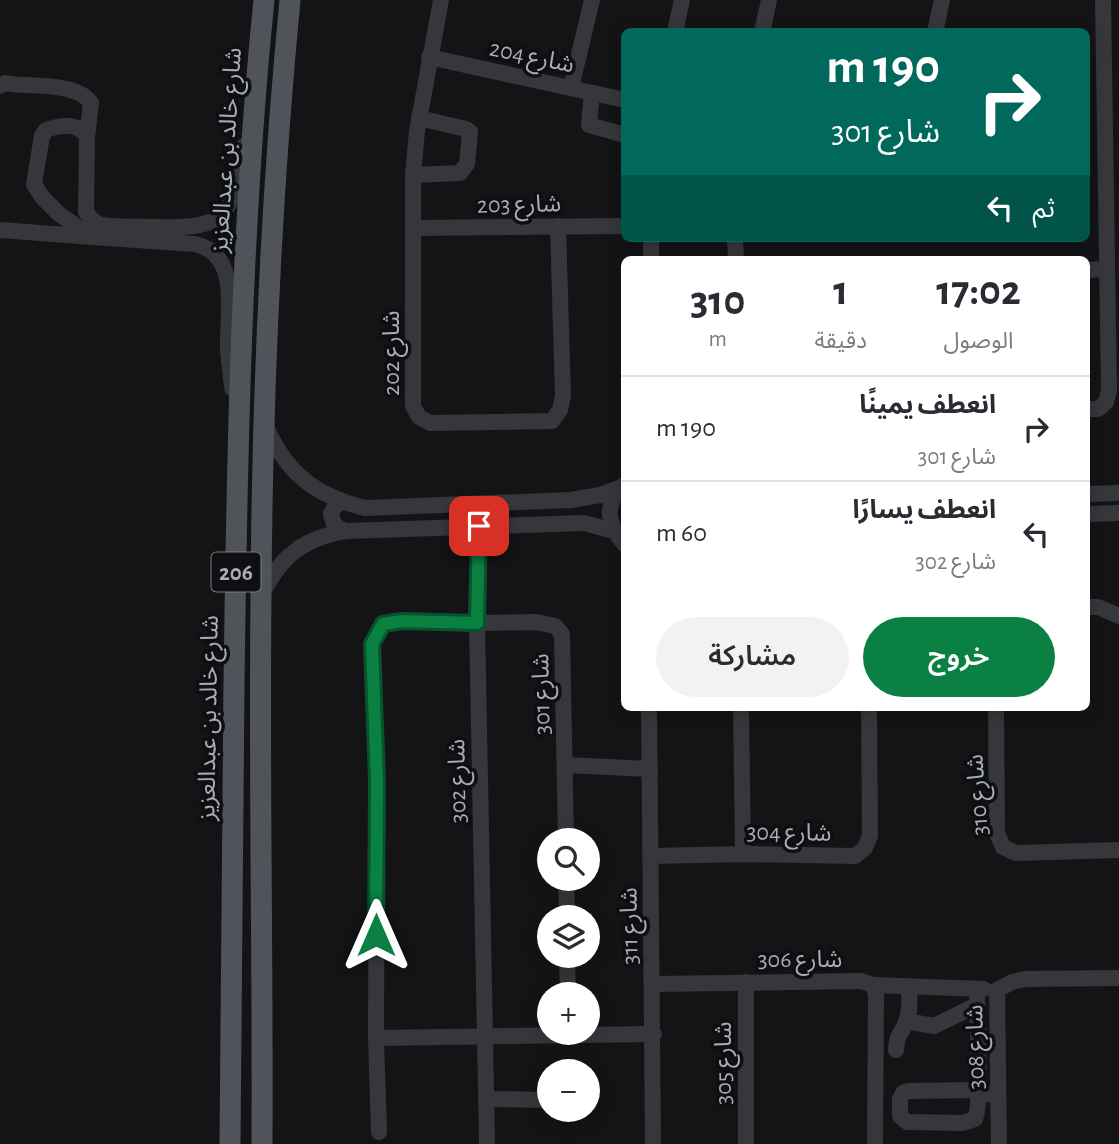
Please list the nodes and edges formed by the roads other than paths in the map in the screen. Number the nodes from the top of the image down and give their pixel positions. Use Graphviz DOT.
graph roads {
  1 [pos="264,0"];
  2 [pos="290,0"];
  3 [pos="441,0"];
  4 [pos="592,0"];
  5 [pos="682,0"];
  6 [pos="769,0"];
  7 [pos="942,0"];
  8 [pos="1103,0"];
  9 [pos="676,28"];
  10 [pos="763,28"];
  11 [pos="936,28"];
  12 [pos="429,57"];
  13 [pos="0,86"];
  14 [pos="571,88"];
  15 [pos="255,90"];
  16 [pos="592,93"];
  17 [pos="621,99"];
  18 [pos="419,118"];
  19 [pos="1090,125"];
  20 [pos="1104,127"];
  21 [pos="621,134"];
  22 [pos="87,137"];
  23 [pos="413,175"];
  24 [pos="1112,203"];
  25 [pos="558,226"];
  26 [pos="621,226"];
  27 [pos="413,229"];
  28 [pos="0,230"];
  29 [pos="92,237"];
  30 [pos="1106,269"];
  31 [pos="1090,270"];
  32 [pos="1090,409"];
  33 [pos="264,421"];
  34 [pos="237,435"];
  35 [pos="621,486"];
  36 [pos="621,488"];
  37 [pos="1119,492"];
  38 [pos="1090,494"];
  39 [pos="342,502"];
  40 [pos="1119,513"];
  41 [pos="1090,514"];
  42 [pos="479,526"];
  43 [pos="346,531"];
  44 [pos="614,531"];
  45 [pos="621,540"];
  46 [pos="261,597"];
  47 [pos="1090,607"];
  48 [pos="1119,616"];
  49 [pos="477,623"];
  50 [pos="649,711"];
  51 [pos="741,711"];
  52 [pos="869,711"];
  53 [pos="996,711"];
  54 [pos="565,765"];
  55 [pos="650,769"];
  56 [pos="566,828"];
  57 [pos="1119,850"];
  58 [pos="743,854"];
  59 [pos="651,856"];
  60 [pos="1119,978"];
  61 [pos="746,982"];
  62 [pos="653,984"];
  63 [pos="873,985"];
  64 [pos="909,986"];
  65 [pos="997,990"];
  66 [pos="977,997"];
  67 [pos="906,1021"];
  68 [pos="600,1033"];
  69 [pos="537,1034"];
  70 [pos="654,1034"];
  71 [pos="484,1035"];
  72 [pos="376,1038"];
  73 [pos="896,1050"];
  74 [pos="977,1090"];
  75 [pos="875,1095"];
  76 [pos="486,1099"];
  77 [pos="537,1100"];
  78 [pos="999,1103"];
  79 [pos="900,1105"];
  80 [pos="977,1109"];
  81 [pos="875,1112"];
  82 [pos="379,1132"];
  83 [pos="486,1142"];
  84 [pos="230,1144"];
  85 [pos="262,1144"];
  86 [pos="653,1144"];
  87 [pos="746,1144"];
  88 [pos="875,1144"];
  89 [pos="999,1144"];
  1 -- 15 [label="main road, شارع خالد بن عبدالعزيز / 206"];
  2 -- 33 [label="main road, شارع خالد بن عبدالعزيز / 206"];
  3 -- 12 [label="street, شارع 202"];
  4 -- 14 [label="street"];
  5 -- 9 [label="street"];
  6 -- 10 [label="street"];
  7 -- 11 [label="street"];
  8 -- 20 [label="street"];
  12 -- 14 [label="street, شارع 204"];
  12 -- 18 [label="street, شارع 202"];
  13 -- 22 [label="street"];
  14 -- 16 [label="street, شارع 204"];
  15 -- 22 [label="street"];
  15 -- 34 [label="main road, شارع خالد بن عبدالعزيز / 206"];
  16 -- 17 [label="street, شارع 204"];
  16 -- 21 [label="street"];
  18 -- 23 [label="street, شارع 202"];
  18 -- 23 [label="street"];
  19 -- 20 [label="street"];
  20 -- 24 [label="street"];
  22 -- 29 [label="street"];
  23 -- 27 [label="street, شارع 202"];
  24 -- 30 [label="street"];
  25 -- 26 [label="street, شارع 203"];
  25 -- 27 [label="street, شارع 203"];
  25 -- 27 [label="street, شارع 202"];
  28 -- 29 [label="street"];
  29 -- 34 [label="street"];
  30 -- 31 [label="street"];
  30 -- 32 [label="street"];
  33 -- 39 [label="street"];
  33 -- 46 [label="main road, شارع خالد بن عبدالعزيز / 206"];
  34 -- 84 [label="main road, شارع خالد بن عبدالعزيز / 206"];
  35 -- 39 [label="street"];
  36 -- 44 [label="street"];
  37 -- 38 [label="street"];
  39 -- 43 [label="street"];
  40 -- 41 [label="street"];
  42 -- 43 [label="street"];
  42 -- 44 [label="street"];
  42 -- 49 [label="street, شارع 302"];
  43 -- 46 [label="street"];
  44 -- 45 [label="street"];
  46 -- 85 [label="main road, شارع خالد بن عبدالعزيز / 206"];
  47 -- 48 [label="street"];
  49 -- 54 [label="street, شارع 301"];
  49 -- 71 [label="street, شارع 302"];
  49 -- 72 [label="street, شارع 301"];
  50 -- 55 [label="street, شارع 311"];
  51 -- 58 [label="street"];
  52 -- 58 [label="street, شارع 304"];
  53 -- 57 [label="street, شارع 310"];
  54 -- 55 [label="street, شارع 301"];
  54 -- 56 [label="street, شارع 301"];
  55 -- 59 [label="street, شارع 311"];
  58 -- 59 [label="street, شارع 304"];
  59 -- 62 [label="street, شارع 311"];
  60 -- 65 [label="street, شارع 308"];
  61 -- 62 [label="street, شارع 306"];
  61 -- 63 [label="street, شارع 306"];
  61 -- 87 [label="street, شارع 305"];
  62 -- 70 [label="street, شارع 311"];
  63 -- 64 [label="street"];
  63 -- 75 [label="street, شارع 306"];
  64 -- 66 [label="street"];
  64 -- 67 [label="street"];
  65 -- 66 [label="street"];
  65 -- 78 [label="street, شارع 308"];
  66 -- 67 [label="street"];
  66 -- 74 [label="street"];
  67 -- 73 [label="street"];
  68 -- 70 [label="street"];
  69 -- 71 [label="street"];
  70 -- 86 [label="street, شارع 311"];
  71 -- 72 [label="street"];
  71 -- 76 [label="street, شارع 302"];
  72 -- 82 [label="street, شارع 301"];
  74 -- 78 [label="street"];
  74 -- 79 [label="street"];
  74 -- 80 [label="street"];
  75 -- 79 [label="street"];
  75 -- 81 [label="street, شارع 306"];
  76 -- 77 [label="street"];
  76 -- 83 [label="street, شارع 302"];
  78 -- 80 [label="street"];
  78 -- 89 [label="street, شارع 308"];
  79 -- 80 [label="street"];
  79 -- 81 [label="street"];
  81 -- 88 [label="street, شارع 306"];
}
